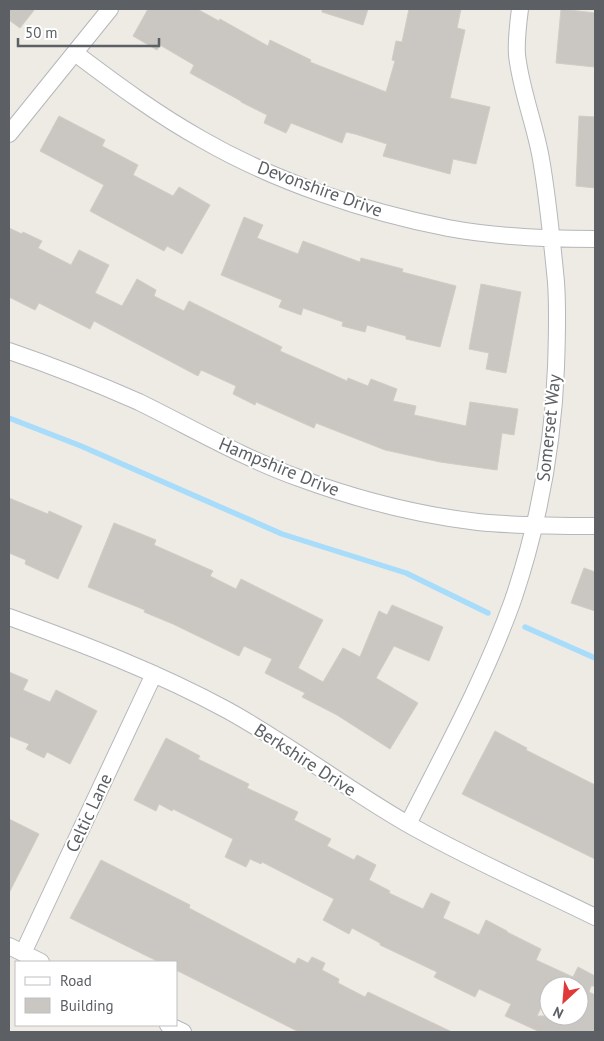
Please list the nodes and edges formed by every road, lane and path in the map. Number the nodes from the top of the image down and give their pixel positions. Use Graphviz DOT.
graph roads {
  1 [pos="110,9"];
  2 [pos="520,9"];
  3 [pos="75,53"];
  4 [pos="9,134"];
  5 [pos="552,239"];
  6 [pos="595,239"];
  7 [pos="9,351"];
  8 [pos="535,525"];
  9 [pos="595,526"];
  10 [pos="9,616"];
  11 [pos="154,674"];
  12 [pos="408,824"];
  13 [pos="595,917"];
  14 [pos="16,950"];
  15 [pos="39,961"];
  16 [pos="170,1026"];
  17 [pos="183,1032"];
  1 -- 3 [label="street"];
  2 -- 5 [label="street, Somerset Way"];
  3 -- 4 [label="street"];
  3 -- 5 [label="street, Devonshire Drive"];
  5 -- 6 [label="street, Devonshire Drive"];
  5 -- 8 [label="street, Somerset Way"];
  7 -- 8 [label="street, Hampshire Drive"];
  8 -- 9 [label="street, Hampshire Drive"];
  8 -- 12 [label="street, Somerset Way"];
  10 -- 11 [label="street, Berkshire Drive"];
  11 -- 12 [label="street, Berkshire Drive"];
  11 -- 14 [label="street, Celtic Lane"];
  12 -- 13 [label="street, Berkshire Drive"];
  14 -- 15 [label="street"];
  16 -- 17 [label="street"];
}
